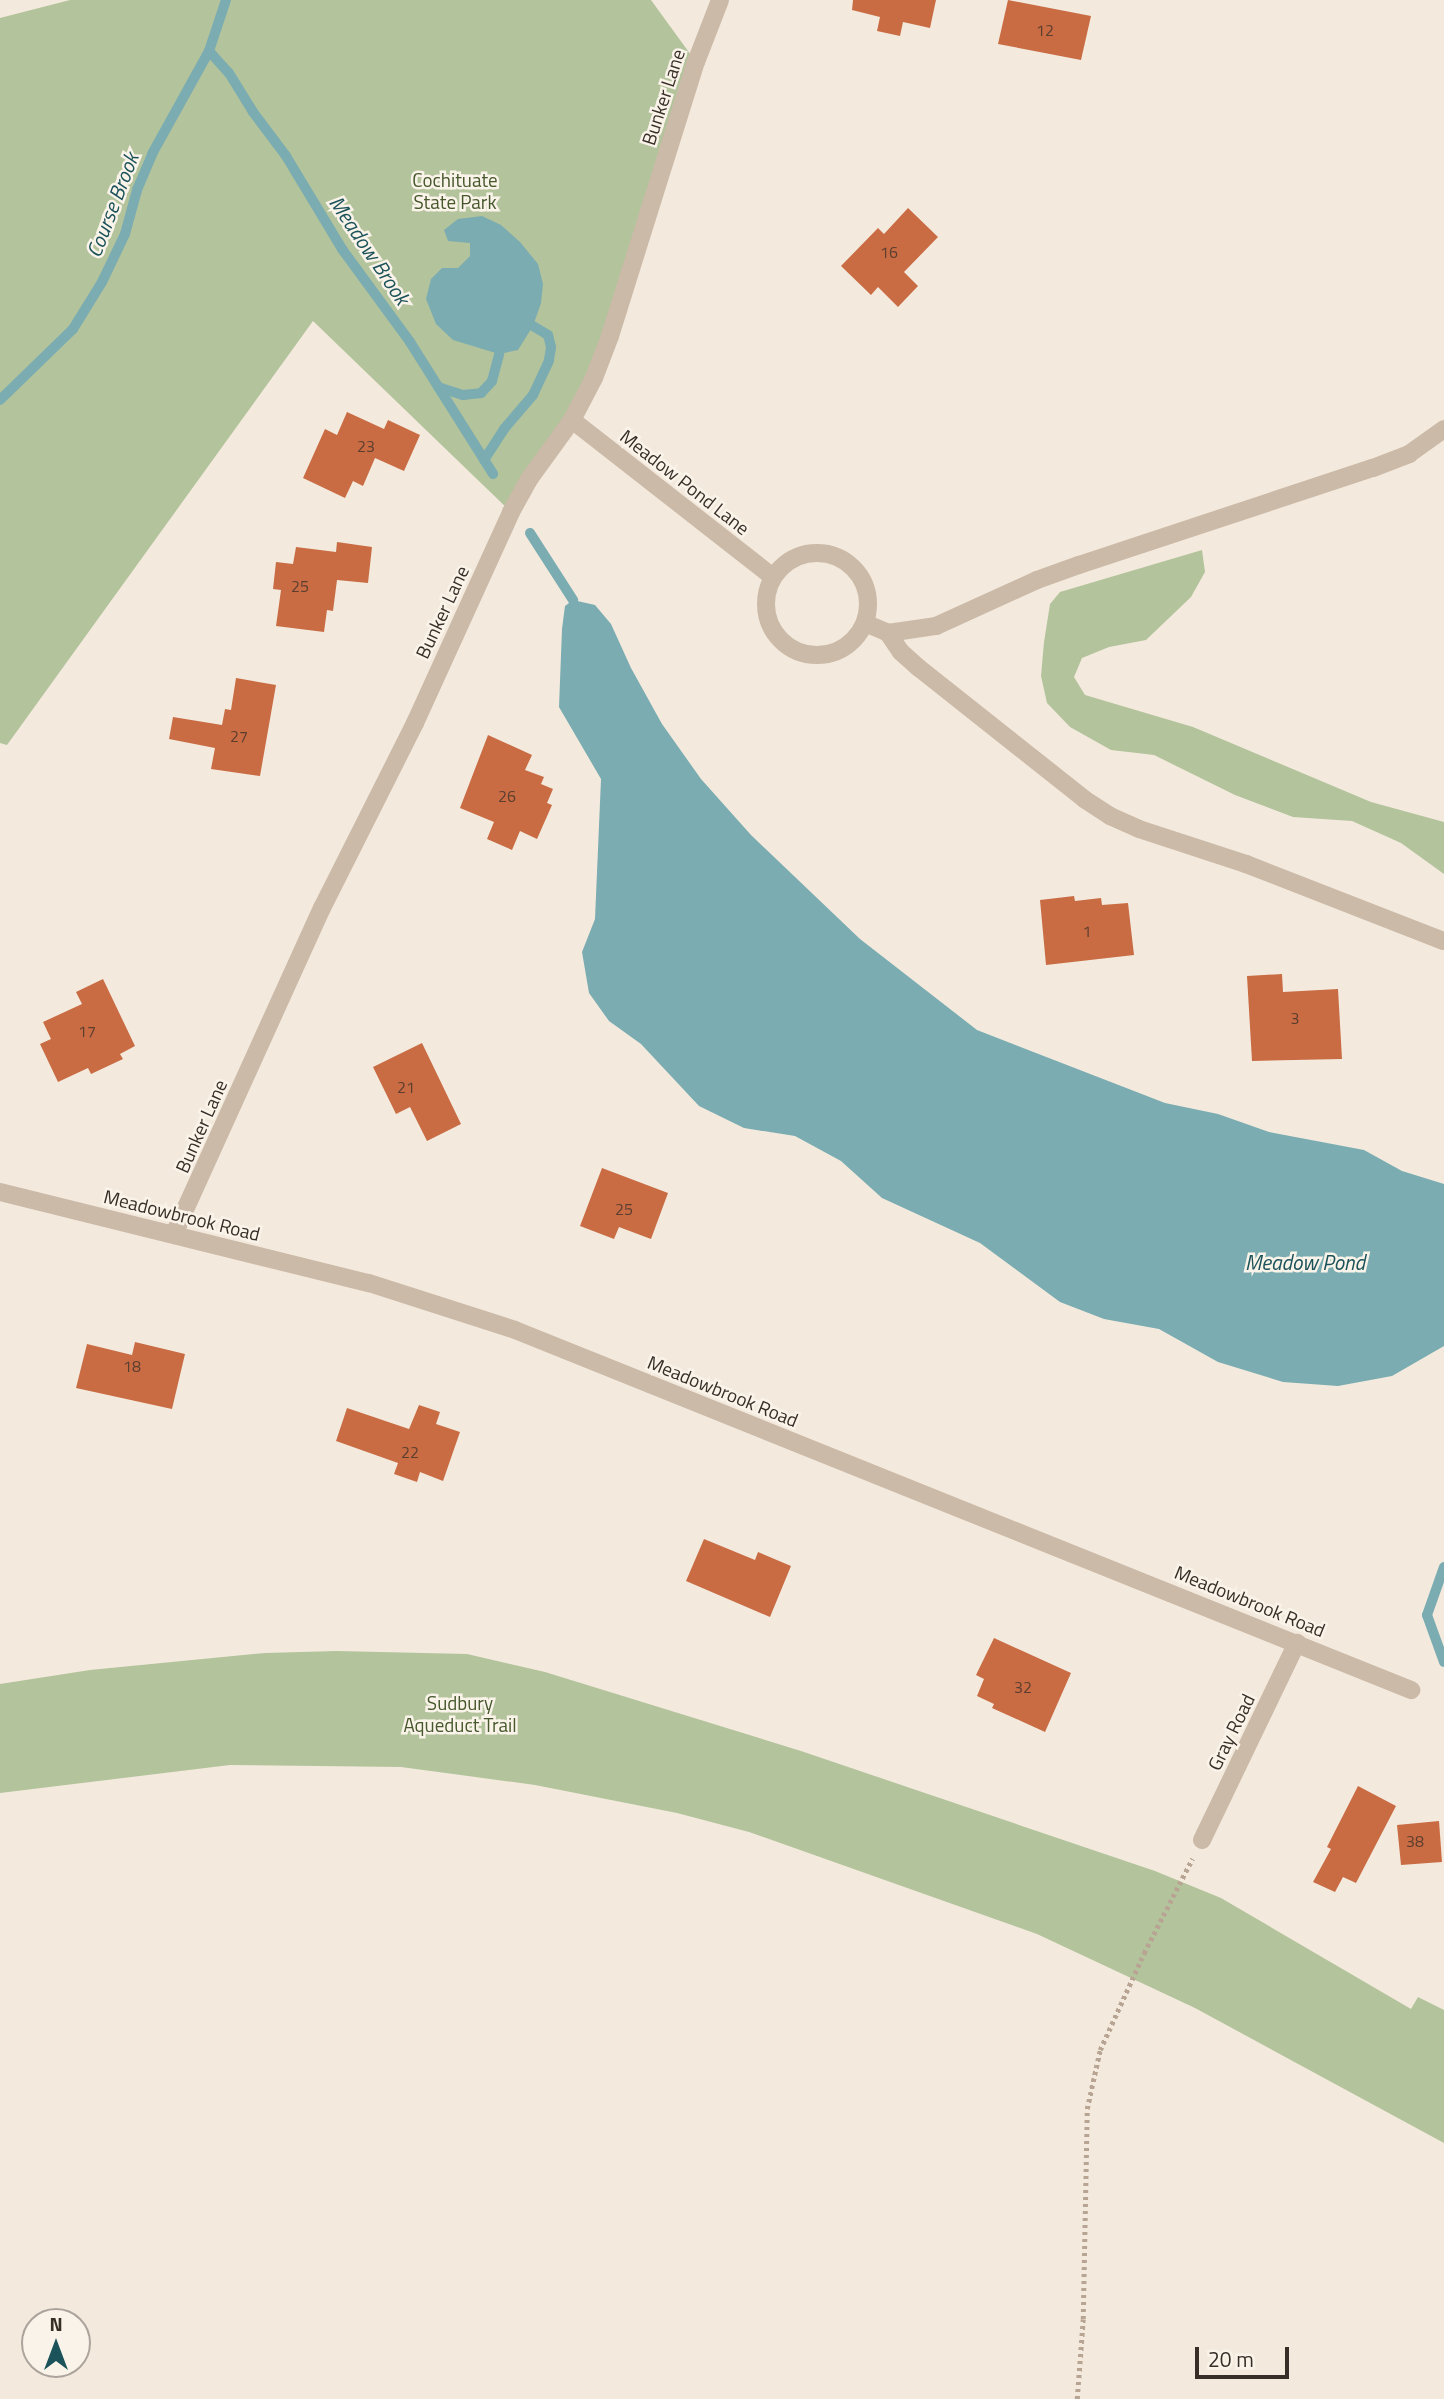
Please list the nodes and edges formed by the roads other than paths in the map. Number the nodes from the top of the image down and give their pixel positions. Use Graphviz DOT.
graph roads {
  1 [pos="720,0"];
  2 [pos="572,420"];
  3 [pos="1444,429"];
  4 [pos="773,576"];
  5 [pos="865,624"];
  6 [pos="888,633"];
  7 [pos="1444,941"];
  8 [pos="0,1192"];
  9 [pos="174,1234"];
  10 [pos="1297,1643"];
  11 [pos="1410,1690"];
  12 [pos="1202,1840"];
  1 -- 2 [label="street, Bunker Lane"];
  2 -- 4 [label="street, Meadow Pond Lane"];
  2 -- 9 [label="street, Bunker Lane"];
  3 -- 6 [label="street"];
  4 -- 5 [label="street"];
  4 -- 5 [label="street"];
  5 -- 6 [label="street"];
  6 -- 7 [label="street"];
  8 -- 9 [label="street, Meadowbrook Road"];
  9 -- 10 [label="street, Meadowbrook Road"];
  10 -- 11 [label="street, Meadowbrook Road"];
  10 -- 12 [label="street, Gray Road"];
}
